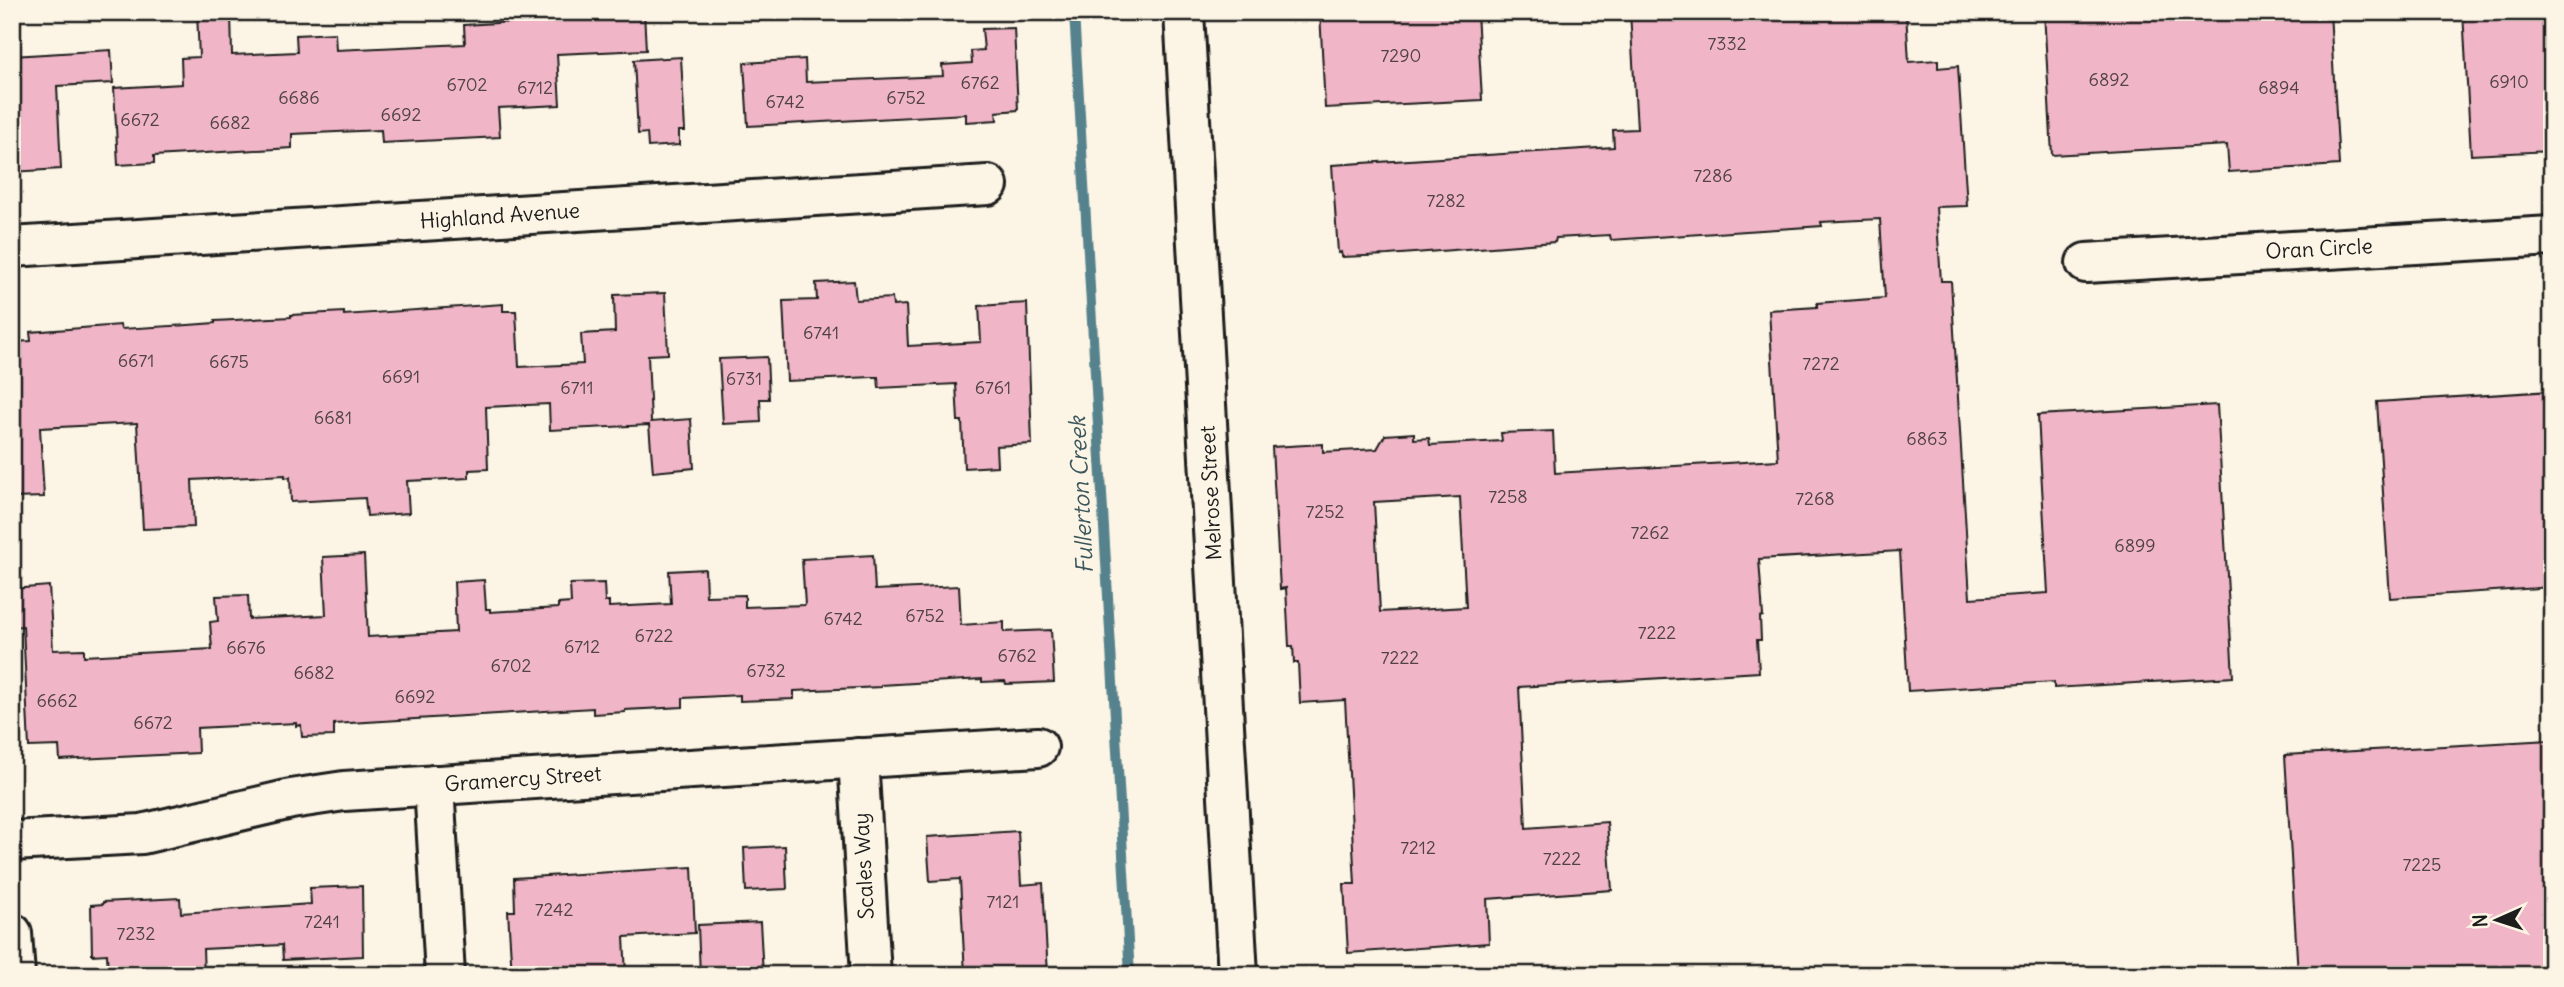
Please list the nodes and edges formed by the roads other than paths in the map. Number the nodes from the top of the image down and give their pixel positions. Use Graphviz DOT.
graph roads {
  1 [pos="1184,12"];
  2 [pos="988,185"];
  3 [pos="2552,236"];
  4 [pos="12,247"];
  5 [pos="2086,263"];
  6 [pos="1038,747"];
  7 [pos="858,758"];
  8 [pos="434,785"];
  9 [pos="12,841"];
  10 [pos="12,933"];
  11 [pos="15,975"];
  12 [pos="445,975"];
  13 [pos="871,975"];
  14 [pos="1238,975"];
  1 -- 14 [label="street, Melrose Street"];
  2 -- 4 [label="street, Highland Avenue"];
  3 -- 5 [label="street, Oran Circle"];
  6 -- 7 [label="street, Gramercy Street"];
  7 -- 8 [label="street, Gramercy Street"];
  7 -- 13 [label="street, Scales Way"];
  8 -- 9 [label="street, Gramercy Street"];
  8 -- 12 [label="street"];
  10 -- 11 [label="street"];
}
